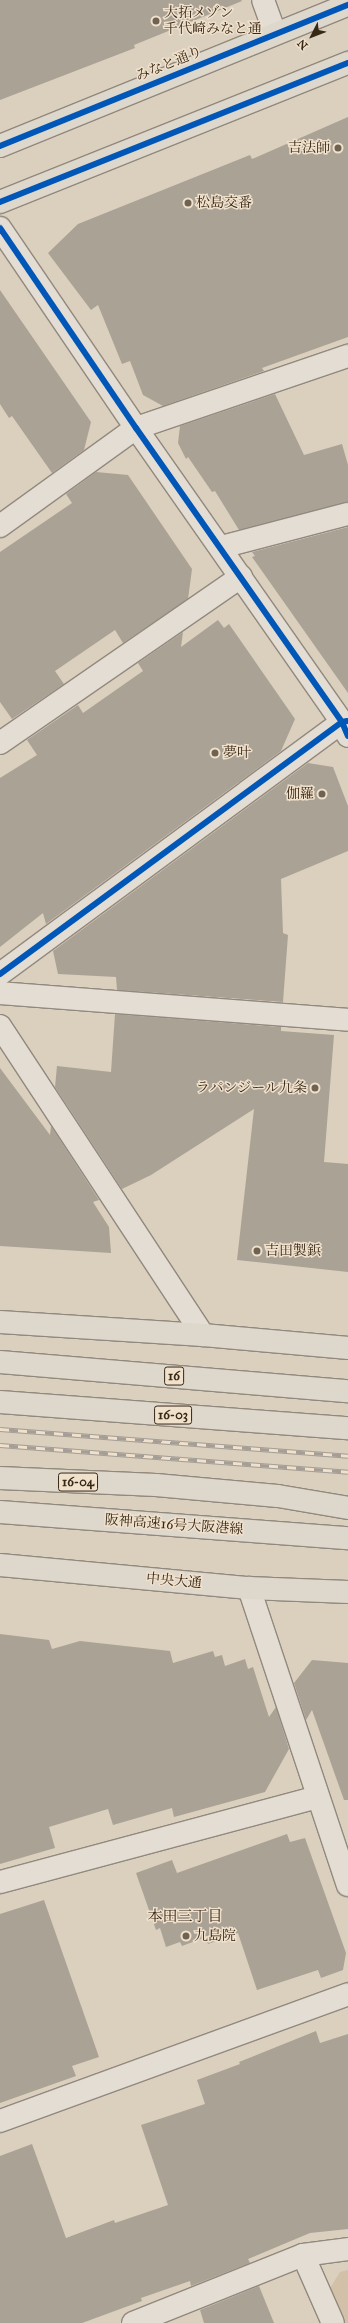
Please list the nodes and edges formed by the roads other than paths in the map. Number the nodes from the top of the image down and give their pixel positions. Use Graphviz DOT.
graph roads {
  1 [pos="263,0"];
  2 [pos="348,5"];
  3 [pos="275,33"];
  4 [pos="348,63"];
  5 [pos="0,146"];
  6 [pos="0,202"];
  7 [pos="0,228"];
  8 [pos="348,356"];
  9 [pos="136,428"];
  10 [pos="348,514"];
  11 [pos="0,526"];
  12 [pos="221,547"];
  13 [pos="241,577"];
  14 [pos="346,726"];
  15 [pos="0,743"];
  16 [pos="0,974"];
  17 [pos="0,993"];
  18 [pos="348,1020"];
  19 [pos="0,1026"];
  20 [pos="0,1322"];
  21 [pos="203,1335"];
  22 [pos="348,1348"];
  23 [pos="0,1362"];
  24 [pos="348,1391"];
  25 [pos="0,1402"];
  26 [pos="346,1428"];
  27 [pos="0,1478"];
  28 [pos="348,1508"];
  29 [pos="0,1512"];
  30 [pos="348,1538"];
  31 [pos="0,1566"];
  32 [pos="249,1588"];
  33 [pos="348,1592"];
  34 [pos="318,1797"];
  35 [pos="0,1882"];
  36 [pos="348,1885"];
  37 [pos="348,1994"];
  38 [pos="0,2121"];
  39 [pos="348,2249"];
  40 [pos="303,2255"];
  41 [pos="133,2323"];
  42 [pos="333,2323"];
  1 -- 3 [label="street"];
  2 -- 3 [label="main road, みなと通り"];
  3 -- 5 [label="main road, みなと通り"];
  4 -- 6 [label="main road"];
  7 -- 9 [label="street"];
  8 -- 9 [label="street"];
  9 -- 11 [label="street"];
  9 -- 12 [label="street"];
  10 -- 12 [label="street"];
  12 -- 13 [label="street"];
  13 -- 14 [label="street"];
  13 -- 15 [label="street"];
  14 -- 16 [label="street"];
  17 -- 18 [label="street"];
  19 -- 21 [label="street"];
  20 -- 21 [label="main road"];
  21 -- 22 [label="main road"];
  23 -- 24 [label="main road, 16"];
  25 -- 26 [label="main road, 16-03"];
  27 -- 28 [label="main road, 16-04"];
  29 -- 30 [label="main road, 阪神高速16号大阪港線"];
  31 -- 32 [label="main road, 中央大通"];
  32 -- 33 [label="main road, 中央大通"];
  32 -- 34 [label="street"];
  34 -- 35 [label="street"];
  34 -- 36 [label="street"];
  37 -- 38 [label="street"];
  39 -- 40 [label="street"];
  40 -- 41 [label="street"];
  40 -- 42 [label="street"];
}
